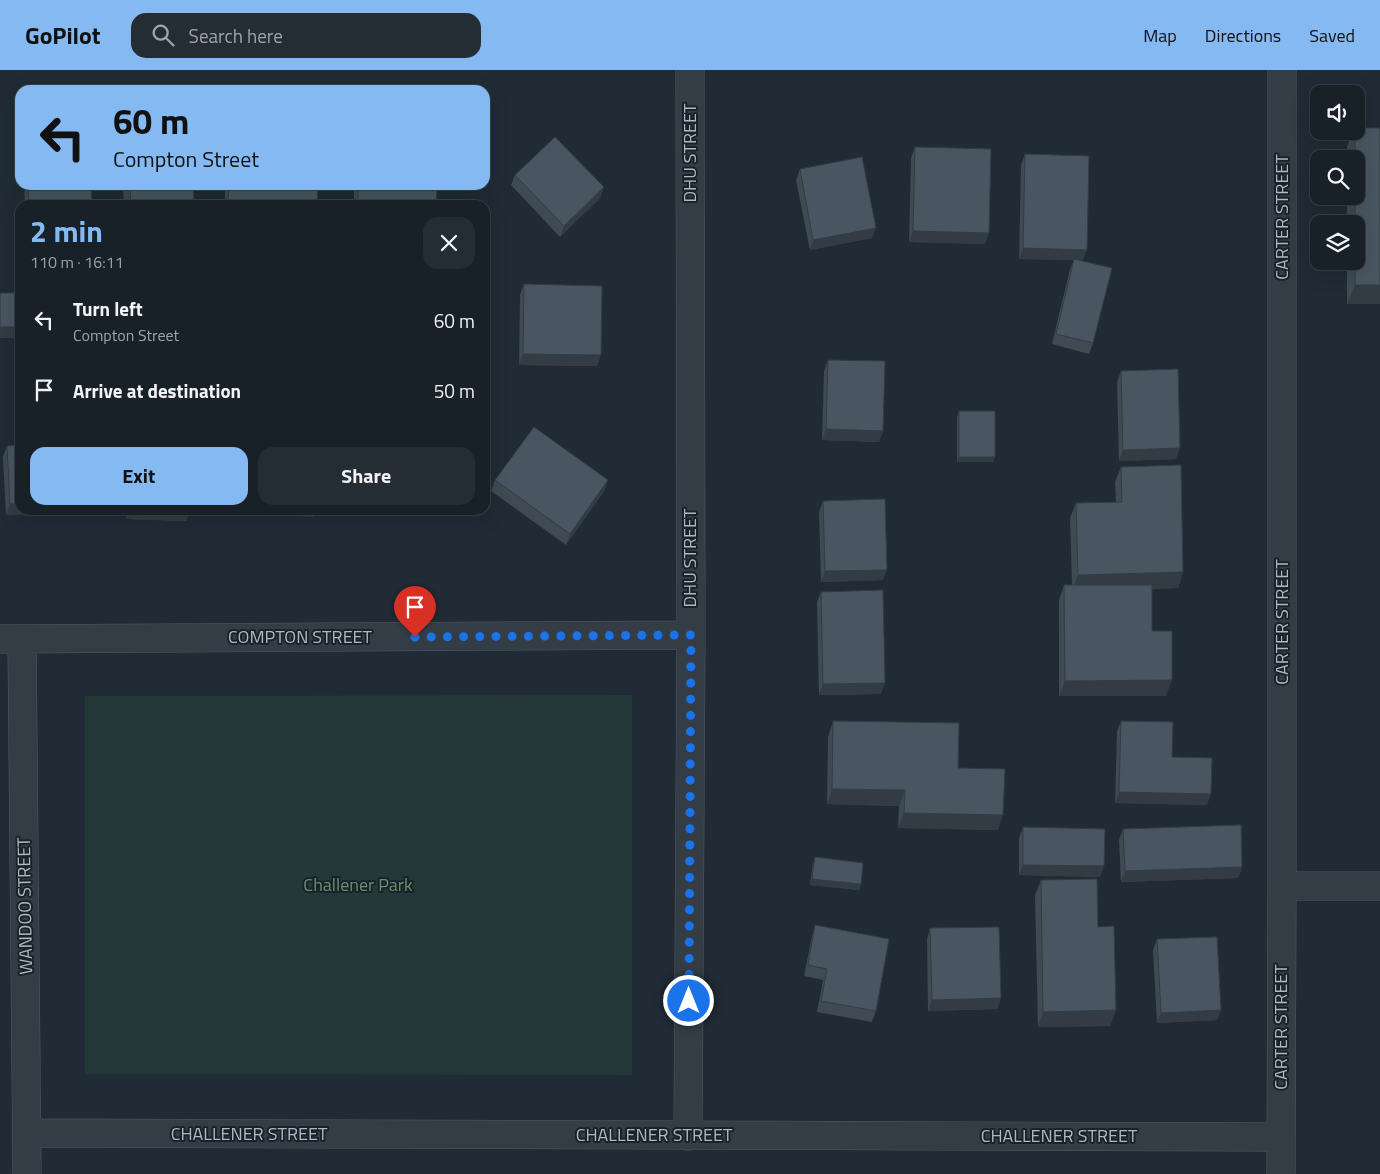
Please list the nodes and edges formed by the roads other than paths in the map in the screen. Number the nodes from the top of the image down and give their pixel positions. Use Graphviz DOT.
graph roads {
  1 [pos="690,70"];
  2 [pos="1282,70"];
  3 [pos="691,635"];
  4 [pos="11,639"];
  5 [pos="1282,886"];
  6 [pos="1380,886"];
  7 [pos="27,1133"];
  8 [pos="688,1136"];
  9 [pos="1281,1137"];
  10 [pos="27,1174"];
  11 [pos="1281,1174"];
  1 -- 3 [label="street, DHU STREET"];
  2 -- 5 [label="street, CARTER STREET"];
  3 -- 4 [label="street, COMPTON STREET"];
  3 -- 8 [label="street, DHU STREET"];
  4 -- 7 [label="street, WANDOO STREET"];
  5 -- 6 [label="street"];
  5 -- 9 [label="street, CARTER STREET"];
  7 -- 8 [label="street, CHALLENER STREET"];
  7 -- 10 [label="street, WANDOO STREET"];
  8 -- 9 [label="street, CHALLENER STREET"];
  9 -- 11 [label="street, CARTER STREET"];
}
